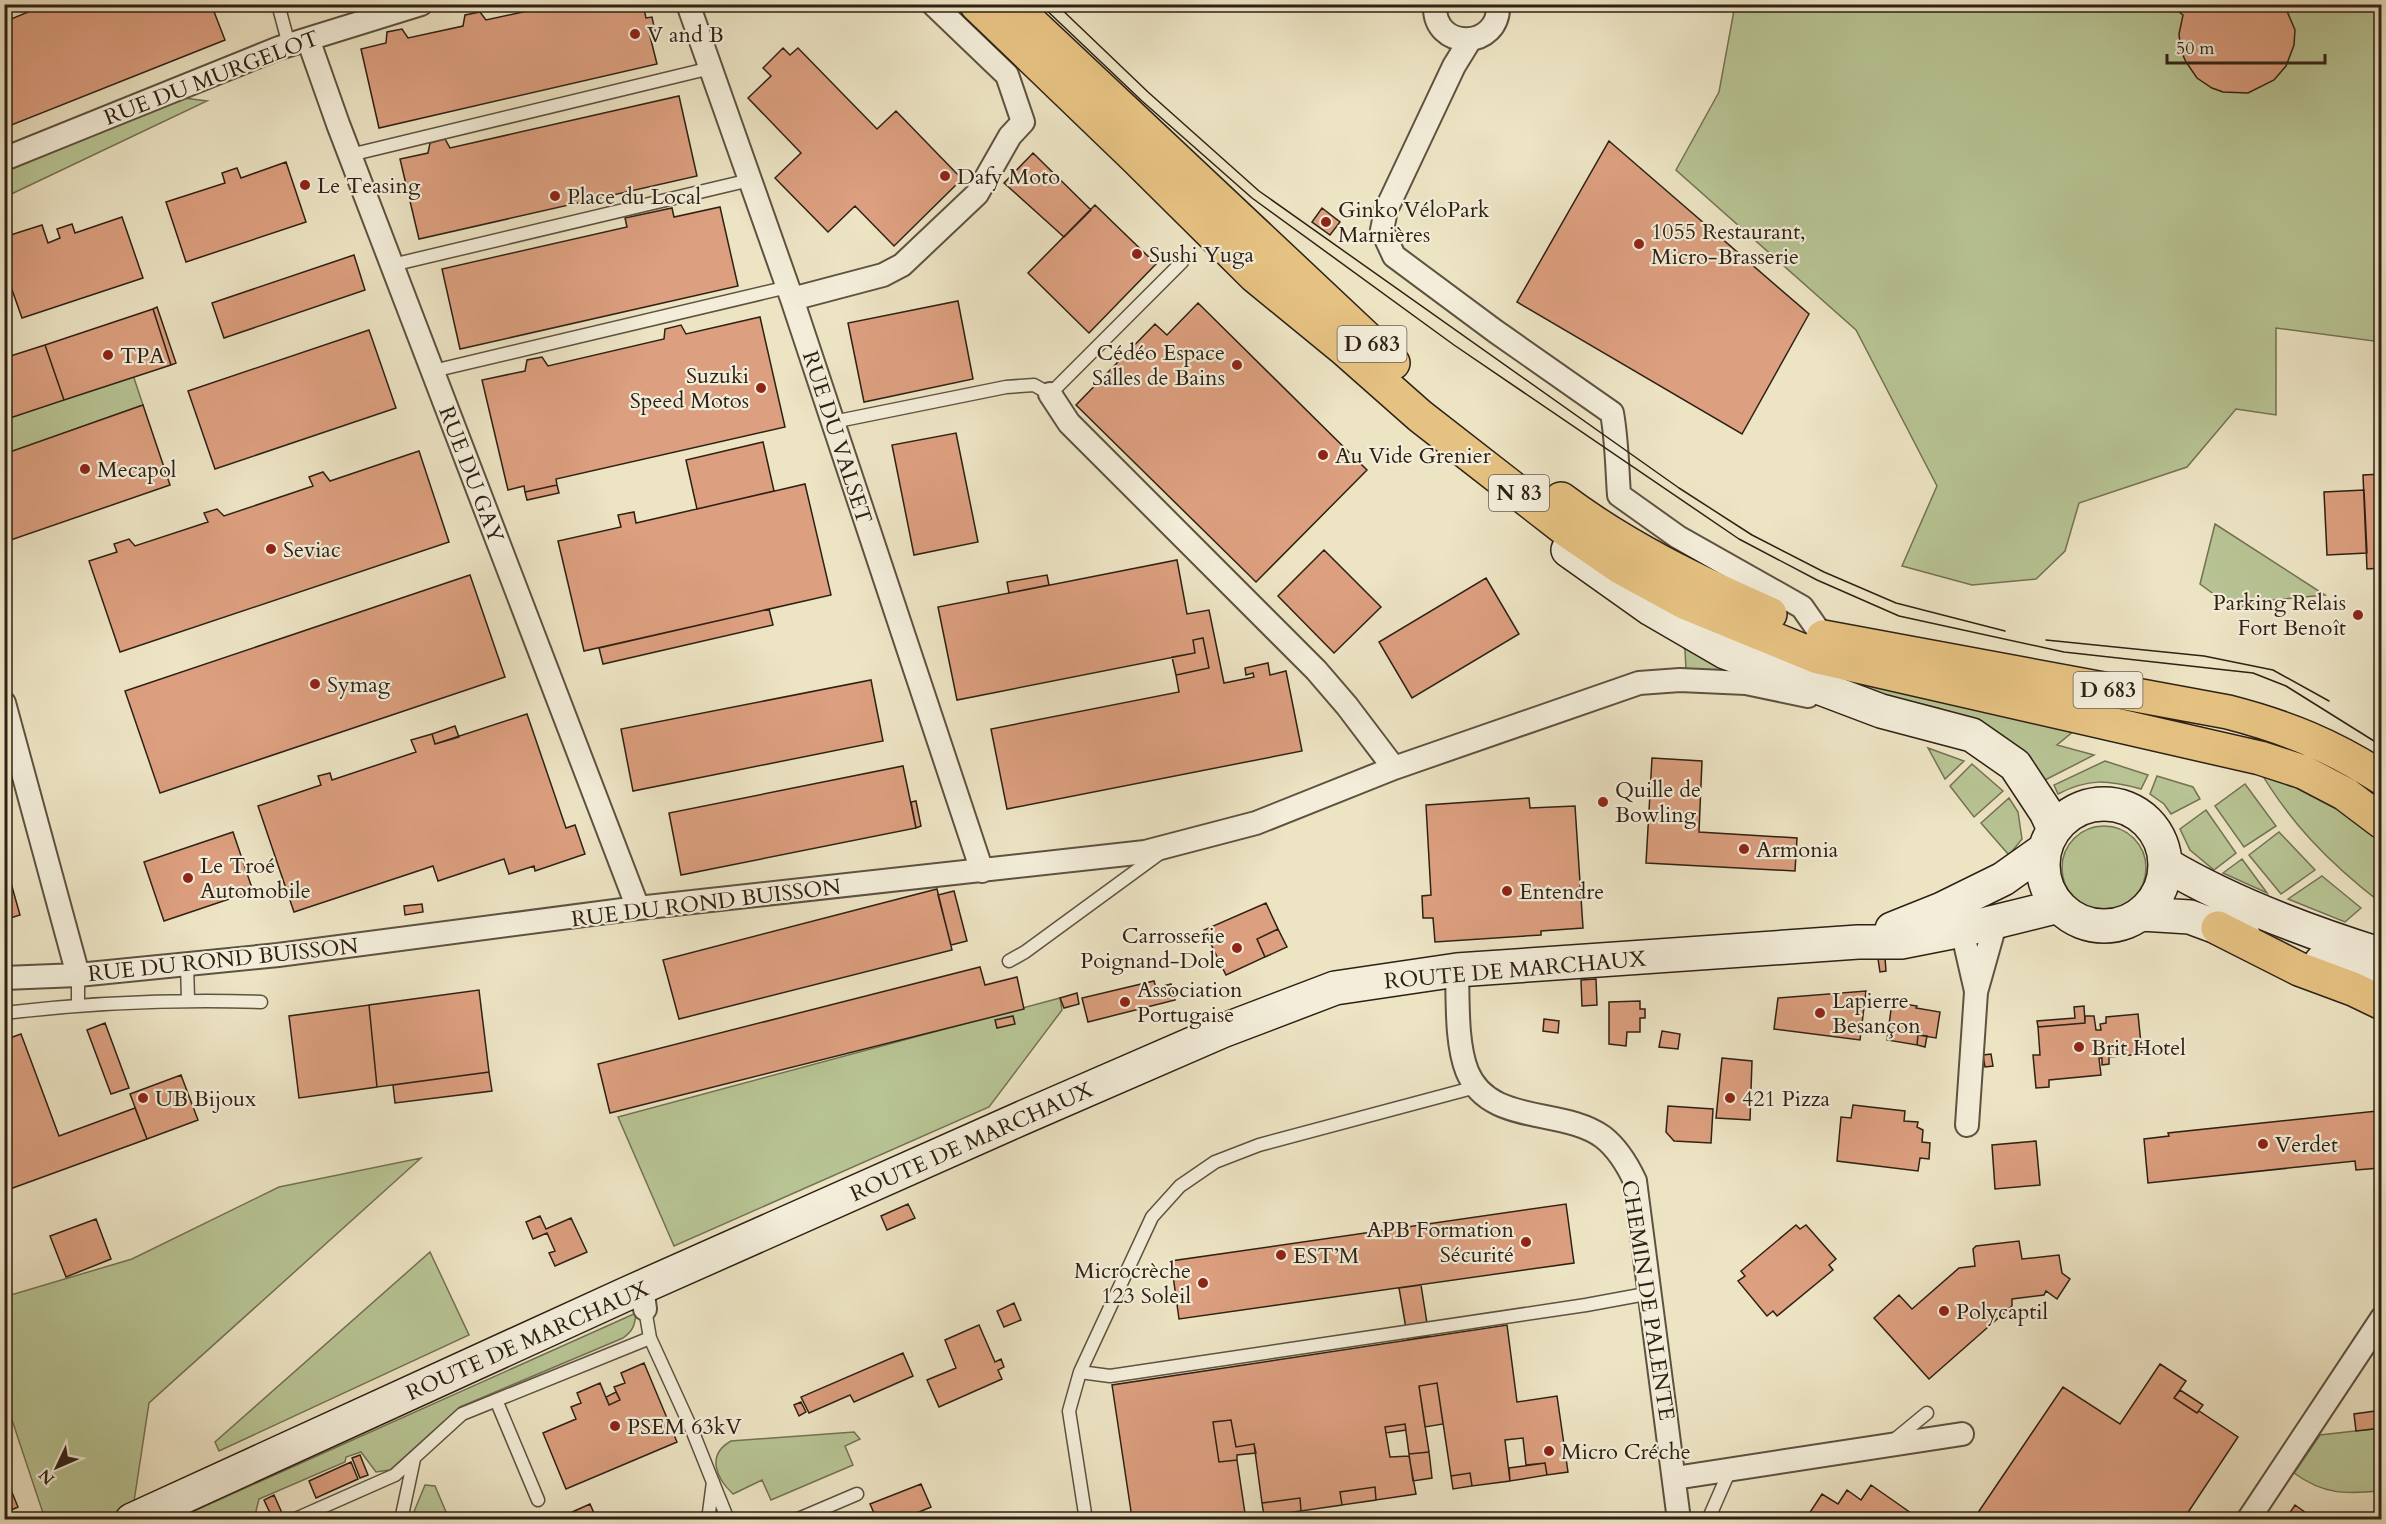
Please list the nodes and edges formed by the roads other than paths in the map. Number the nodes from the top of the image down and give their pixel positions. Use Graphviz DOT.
graph roads {
  1 [pos="278,4"];
  2 [pos="421,4"];
  3 [pos="688,4"];
  4 [pos="976,4"];
  5 [pos="1011,4"];
  6 [pos="1435,4"];
  7 [pos="1497,4"];
  8 [pos="930,6"];
  9 [pos="1470,40"];
  10 [pos="298,42"];
  11 [pos="711,68"];
  12 [pos="350,155"];
  13 [pos="4,159"];
  14 [pos="750,180"];
  15 [pos="1182,262"];
  16 [pos="392,265"];
  17 [pos="790,293"];
  18 [pos="433,371"];
  19 [pos="1050,394"];
  20 [pos="1420,416"];
  21 [pos="832,422"];
  22 [pos="1823,637"];
  23 [pos="4,703"];
  24 [pos="1881,711"];
  25 [pos="1394,768"];
  26 [pos="2382,778"];
  27 [pos="2382,805"];
  28 [pos="2382,822"];
  29 [pos="2049,839"];
  30 [pos="1173,844"];
  31 [pos="2165,864"];
  32 [pos="982,871"];
  33 [pos="2004,879"];
  34 [pos="2059,906"];
  35 [pos="638,908"];
  36 [pos="2141,914"];
  37 [pos="1996,921"];
  38 [pos="2218,928"];
  39 [pos="1962,930"];
  40 [pos="1858,942"];
  41 [pos="2382,955"];
  42 [pos="1009,962"];
  43 [pos="187,964"];
  44 [pos="1457,970"];
  45 [pos="78,975"];
  46 [pos="4,978"];
  47 [pos="2382,980"];
  48 [pos="1976,992"];
  49 [pos="188,999"];
  50 [pos="261,1002"];
  51 [pos="2382,1003"];
  52 [pos="78,1004"];
  53 [pos="4,1013"];
  54 [pos="1476,1087"];
  55 [pos="1967,1125"];
  56 [pos="1651,1293"];
  57 [pos="644,1298"];
  58 [pos="2382,1318"];
  59 [pos="650,1338"];
  60 [pos="1080,1372"];
  61 [pos="496,1400"];
  62 [pos="1927,1413"];
  63 [pos="1962,1434"];
  64 [pos="1886,1447"];
  65 [pos="414,1459"];
  66 [pos="1729,1472"];
  67 [pos="1675,1478"];
  68 [pos="713,1482"];
  69 [pos="857,1494"];
  70 [pos="538,1500"];
  71 [pos="2382,1517"];
  72 [pos="132,1520"];
  73 [pos="293,1520"];
  74 [pos="401,1520"];
  75 [pos="708,1520"];
  76 [pos="728,1520"];
  77 [pos="796,1520"];
  78 [pos="1086,1520"];
  79 [pos="1679,1520"];
  80 [pos="1708,1520"];
  81 [pos="2248,1520"];
  82 [pos="2371,1520"];
  1 -- 10 [label="lane"];
  2 -- 10 [label="street, RUE DU MURGELOT"];
  3 -- 11 [label="street, RUE DU VALSET"];
  4 -- 20 [label="main road, D 683"];
  5 -- 22 [label="main road, D 683"];
  6 -- 9 [label="street"];
  7 -- 9 [label="street"];
  8 -- 17 [label="street"];
  9 -- 22 [label="street"];
  10 -- 12 [label="street, RUE DU GAY"];
  10 -- 13 [label="street, RUE DU MURGELOT"];
  11 -- 12 [label="lane"];
  11 -- 14 [label="street, RUE DU VALSET"];
  12 -- 16 [label="street, RUE DU GAY"];
  14 -- 16 [label="lane"];
  14 -- 17 [label="street, RUE DU VALSET"];
  15 -- 19 [label="lane"];
  16 -- 18 [label="street, RUE DU GAY"];
  17 -- 18 [label="lane"];
  17 -- 21 [label="street, RUE DU VALSET"];
  18 -- 35 [label="street, RUE DU GAY"];
  19 -- 21 [label="lane"];
  19 -- 25 [label="street"];
  20 -- 24 [label="main road, D 683"];
  20 -- 28 [label="main road, N 83"];
  21 -- 32 [label="street, RUE DU VALSET"];
  22 -- 26 [label="main road, D 683"];
  22 -- 27 [label="main road"];
  23 -- 45 [label="street"];
  24 -- 25 [label="street, RUE DU ROND BUISSON"];
  24 -- 29 [label="main road, D 683"];
  25 -- 30 [label="street, RUE DU ROND BUISSON"];
  29 -- 31 [label="main road"];
  29 -- 33 [label="main road, ROUTE DE MARCHAUX"];
  29 -- 34 [label="main road"];
  30 -- 32 [label="street, RUE DU ROND BUISSON"];
  30 -- 42 [label="lane"];
  31 -- 36 [label="main road"];
  31 -- 41 [label="main road"];
  32 -- 35 [label="street, RUE DU ROND BUISSON"];
  33 -- 39 [label="street"];
  33 -- 40 [label="main road, ROUTE DE MARCHAUX"];
  34 -- 36 [label="main road"];
  34 -- 37 [label="main road, ROUTE DE MARCHAUX"];
  35 -- 43 [label="street, RUE DU ROND BUISSON"];
  36 -- 38 [label="main road"];
  37 -- 39 [label="main road, ROUTE DE MARCHAUX"];
  37 -- 48 [label="street"];
  38 -- 47 [label="main road"];
  38 -- 51 [label="main road"];
  39 -- 40 [label="main road, ROUTE DE MARCHAUX"];
  39 -- 48 [label="street"];
  40 -- 44 [label="main road, ROUTE DE MARCHAUX"];
  43 -- 45 [label="street, RUE DU ROND BUISSON"];
  43 -- 49 [label="lane"];
  44 -- 54 [label="street, CHEMIN DE PALENTE"];
  44 -- 57 [label="main road, ROUTE DE MARCHAUX"];
  45 -- 46 [label="street, RUE DU ROND BUISSON"];
  45 -- 52 [label="lane"];
  48 -- 55 [label="street"];
  49 -- 50 [label="lane"];
  49 -- 52 [label="lane"];
  52 -- 53 [label="lane"];
  54 -- 56 [label="street, CHEMIN DE PALENTE"];
  54 -- 60 [label="lane"];
  56 -- 60 [label="lane"];
  56 -- 67 [label="street, CHEMIN DE PALENTE"];
  57 -- 59 [label="lane"];
  57 -- 72 [label="main road, ROUTE DE MARCHAUX"];
  58 -- 81 [label="street"];
  59 -- 61 [label="lane"];
  59 -- 68 [label="lane"];
  60 -- 78 [label="lane"];
  61 -- 65 [label="lane"];
  61 -- 70 [label="lane"];
  62 -- 64 [label="lane"];
  63 -- 64 [label="street"];
  64 -- 66 [label="street"];
  65 -- 73 [label="lane"];
  65 -- 74 [label="lane"];
  66 -- 67 [label="street"];
  66 -- 80 [label="lane"];
  67 -- 79 [label="street, CHEMIN DE PALENTE"];
  68 -- 75 [label="lane"];
  68 -- 76 [label="lane"];
  69 -- 77 [label="lane"];
  71 -- 82 [label="lane"];
}
